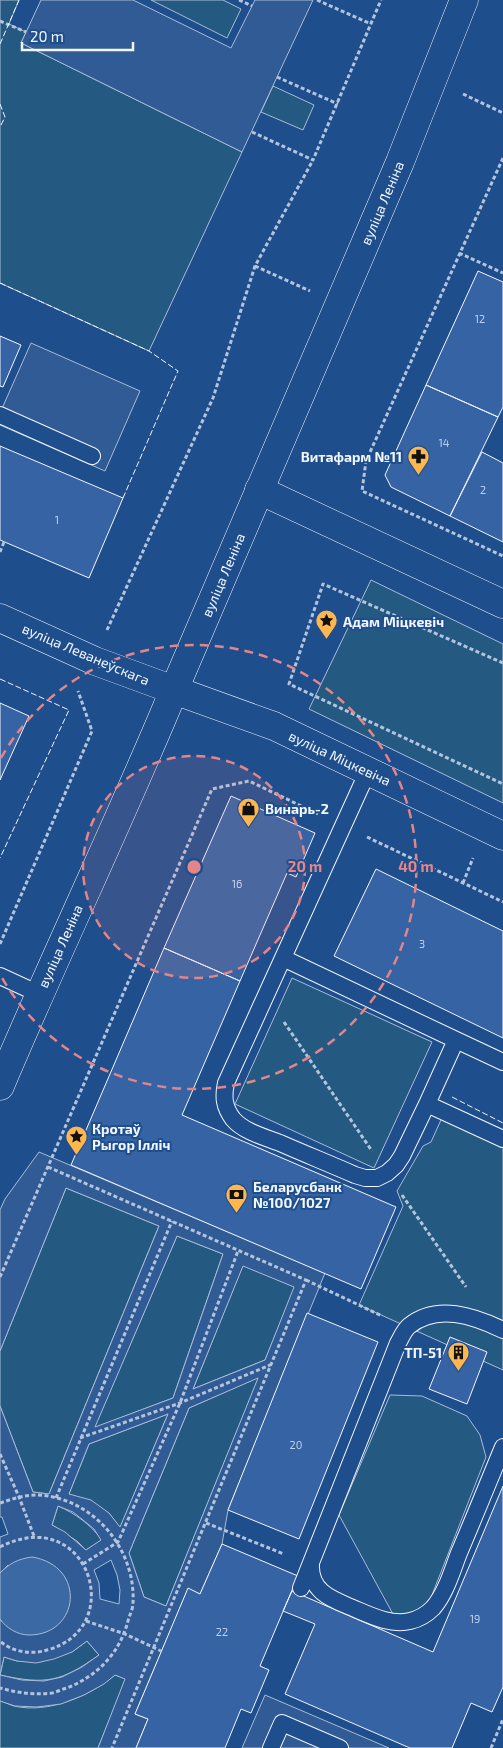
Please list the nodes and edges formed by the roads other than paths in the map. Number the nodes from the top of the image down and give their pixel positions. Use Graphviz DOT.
graph roads {
  1 [pos="449,0"];
  2 [pos="464,0"];
  3 [pos="476,0"];
  4 [pos="435,71"];
  5 [pos="0,415"];
  6 [pos="92,456"];
  7 [pos="259,490"];
  8 [pos="503,604"];
  9 [pos="0,618"];
  10 [pos="174,690"];
  11 [pos="368,771"];
  12 [pos="503,836"];
  13 [pos="283,958"];
  14 [pos="0,976"];
  15 [pos="39,994"];
  16 [pos="456,1040"];
  17 [pos="503,1062"];
  18 [pos="0,1086"];
  19 [pos="428,1104"];
  20 [pos="503,1139"];
  21 [pos="503,1330"];
  22 [pos="503,1448"];
  23 [pos="311,1565"];
  24 [pos="302,1588"];
  25 [pos="271,1748"];
  26 [pos="340,1748"];
  1 -- 4 [label="main road, вуліца Леніна"];
  2 -- 4 [label="main road, вуліца Леніна"];
  3 -- 4 [label="main road"];
  4 -- 7 [label="main road, вуліца Леніна"];
  5 -- 6 [label="lane"];
  7 -- 8 [label="main road"];
  7 -- 10 [label="main road, вуліца Леніна"];
  9 -- 10 [label="main road, вуліца Леванеўскага"];
  10 -- 11 [label="main road, вуліца Міцкевіча"];
  10 -- 15 [label="main road, вуліца Леніна"];
  11 -- 12 [label="main road, вуліца Міцкевіча"];
  11 -- 13 [label="lane"];
  13 -- 16 [label="lane"];
  13 -- 19 [label="lane"];
  14 -- 15 [label="lane"];
  15 -- 18 [label="main road, вуліца Леніна"];
  16 -- 17 [label="lane"];
  16 -- 19 [label="lane"];
  19 -- 20 [label="lane"];
  21 -- 23 [label="lane"];
  22 -- 23 [label="lane"];
  23 -- 24 [label="lane"];
  25 -- 26 [label="lane"];
}
